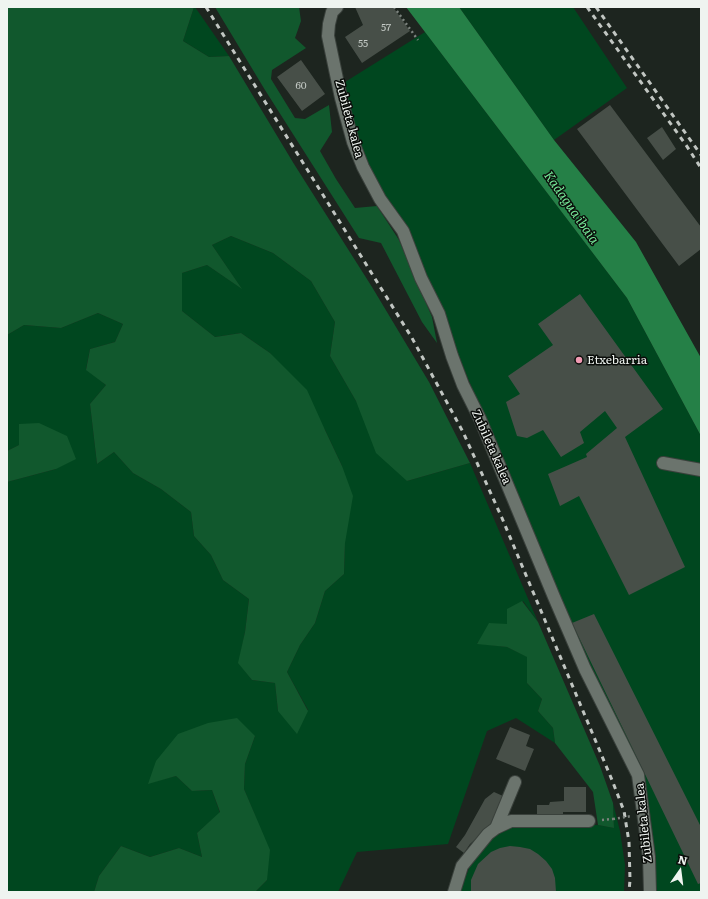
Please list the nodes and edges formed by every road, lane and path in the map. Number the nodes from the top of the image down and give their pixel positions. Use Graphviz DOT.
graph roads {
  1 [pos="337,7"];
  2 [pos="394,7"];
  3 [pos="418,40"];
  4 [pos="663,463"];
  5 [pos="701,470"];
  6 [pos="515,782"];
  7 [pos="632,816"];
  8 [pos="613,819"];
  9 [pos="589,821"];
  10 [pos="496,828"];
  11 [pos="454,892"];
  12 [pos="650,892"];
  1 -- 12 [label="street, Zubileta kalea"];
  2 -- 3 [label="path"];
  4 -- 5 [label="street"];
  6 -- 10 [label="street"];
  7 -- 8 [label="path, bridge"];
  9 -- 10 [label="street"];
  10 -- 11 [label="street"];
}
